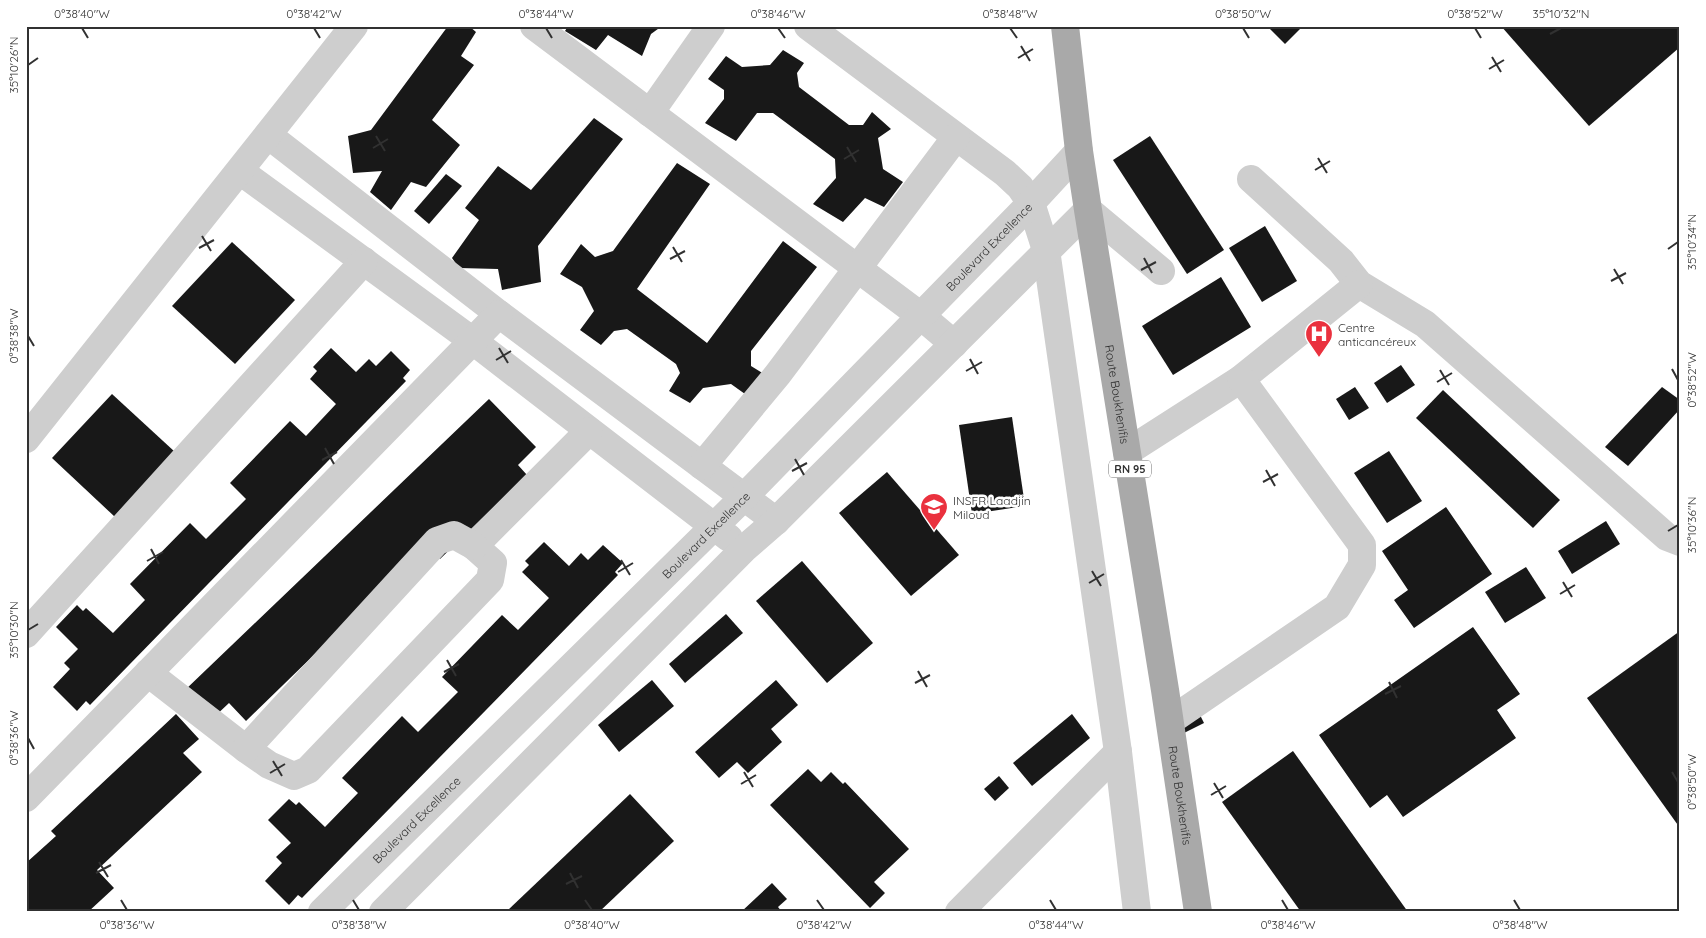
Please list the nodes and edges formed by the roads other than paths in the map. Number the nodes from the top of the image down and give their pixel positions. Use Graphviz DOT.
graph roads {
  1 [pos="354,26"];
  2 [pos="534,26"];
  3 [pos="711,26"];
  4 [pos="808,26"];
  5 [pos="1065,26"];
  6 [pos="650,113"];
  7 [pos="268,135"];
  8 [pos="956,137"];
  9 [pos="1079,151"];
  10 [pos="240,171"];
  11 [pos="1251,179"];
  12 [pos="1032,203"];
  13 [pos="1088,210"];
  14 [pos="1046,250"];
  15 [pos="364,261"];
  16 [pos="856,268"];
  17 [pos="1161,271"];
  18 [pos="1359,284"];
  19 [pos="499,314"];
  20 [pos="921,316"];
  21 [pos="473,341"];
  22 [pos="954,344"];
  23 [pos="1241,379"];
  24 [pos="589,431"];
  25 [pos="809,431"];
  26 [pos="26,439"];
  27 [pos="1127,452"];
  28 [pos="834,463"];
  29 [pos="702,466"];
  30 [pos="744,497"];
  31 [pos="776,521"];
  32 [pos="714,527"];
  33 [pos="1680,542"];
  34 [pos="474,546"];
  35 [pos="745,548"];
  36 [pos="26,634"];
  37 [pos="148,673"];
  38 [pos="1170,721"];
  39 [pos="246,749"];
  40 [pos="1118,752"];
  41 [pos="26,798"];
  42 [pos="322,912"];
  43 [pos="383,912"];
  44 [pos="959,912"];
  45 [pos="1137,912"];
  46 [pos="1198,912"];
  1 -- 7 [label="street"];
  2 -- 6 [label="street"];
  3 -- 6 [label="street"];
  4 -- 8 [label="street"];
  5 -- 9 [label="main road, Route Boukhenifis / RN 95"];
  6 -- 16 [label="street"];
  7 -- 10 [label="street"];
  7 -- 19 [label="street"];
  8 -- 12 [label="street"];
  8 -- 16 [label="street"];
  9 -- 12 [label="street, Boulevard Excellence"];
  9 -- 13 [label="main road, Route Boukhenifis / RN 95"];
  10 -- 15 [label="street"];
  10 -- 26 [label="street"];
  11 -- 18 [label="street"];
  12 -- 14 [label="street"];
  12 -- 20 [label="street, Boulevard Excellence"];
  13 -- 14 [label="street"];
  13 -- 17 [label="street"];
  13 -- 27 [label="main road, Route Boukhenifis / RN 95"];
  14 -- 22 [label="street"];
  14 -- 40 [label="street"];
  15 -- 21 [label="street"];
  15 -- 36 [label="street"];
  16 -- 20 [label="street"];
  16 -- 29 [label="street"];
  18 -- 23 [label="street"];
  18 -- 33 [label="street"];
  19 -- 21 [label="street"];
  19 -- 29 [label="street"];
  20 -- 22 [label="street"];
  20 -- 25 [label="street, Boulevard Excellence"];
  21 -- 24 [label="street"];
  21 -- 37 [label="street"];
  22 -- 28 [label="street"];
  23 -- 27 [label="street"];
  23 -- 38 [label="street"];
  24 -- 32 [label="street"];
  24 -- 34 [label="street"];
  25 -- 28 [label="street"];
  25 -- 30 [label="street, Boulevard Excellence"];
  27 -- 38 [label="main road, Route Boukhenifis / RN 95"];
  28 -- 31 [label="street"];
  29 -- 30 [label="street"];
  30 -- 31 [label="street"];
  30 -- 32 [label="street, Boulevard Excellence"];
  31 -- 35 [label="street"];
  32 -- 35 [label="street"];
  32 -- 42 [label="street, Boulevard Excellence"];
  34 -- 39 [label="street"];
  34 -- 39 [label="street"];
  35 -- 43 [label="street"];
  37 -- 39 [label="street"];
  37 -- 41 [label="street"];
  38 -- 46 [label="main road, Route Boukhenifis / RN 95"];
  40 -- 44 [label="street"];
  40 -- 45 [label="street"];
}
